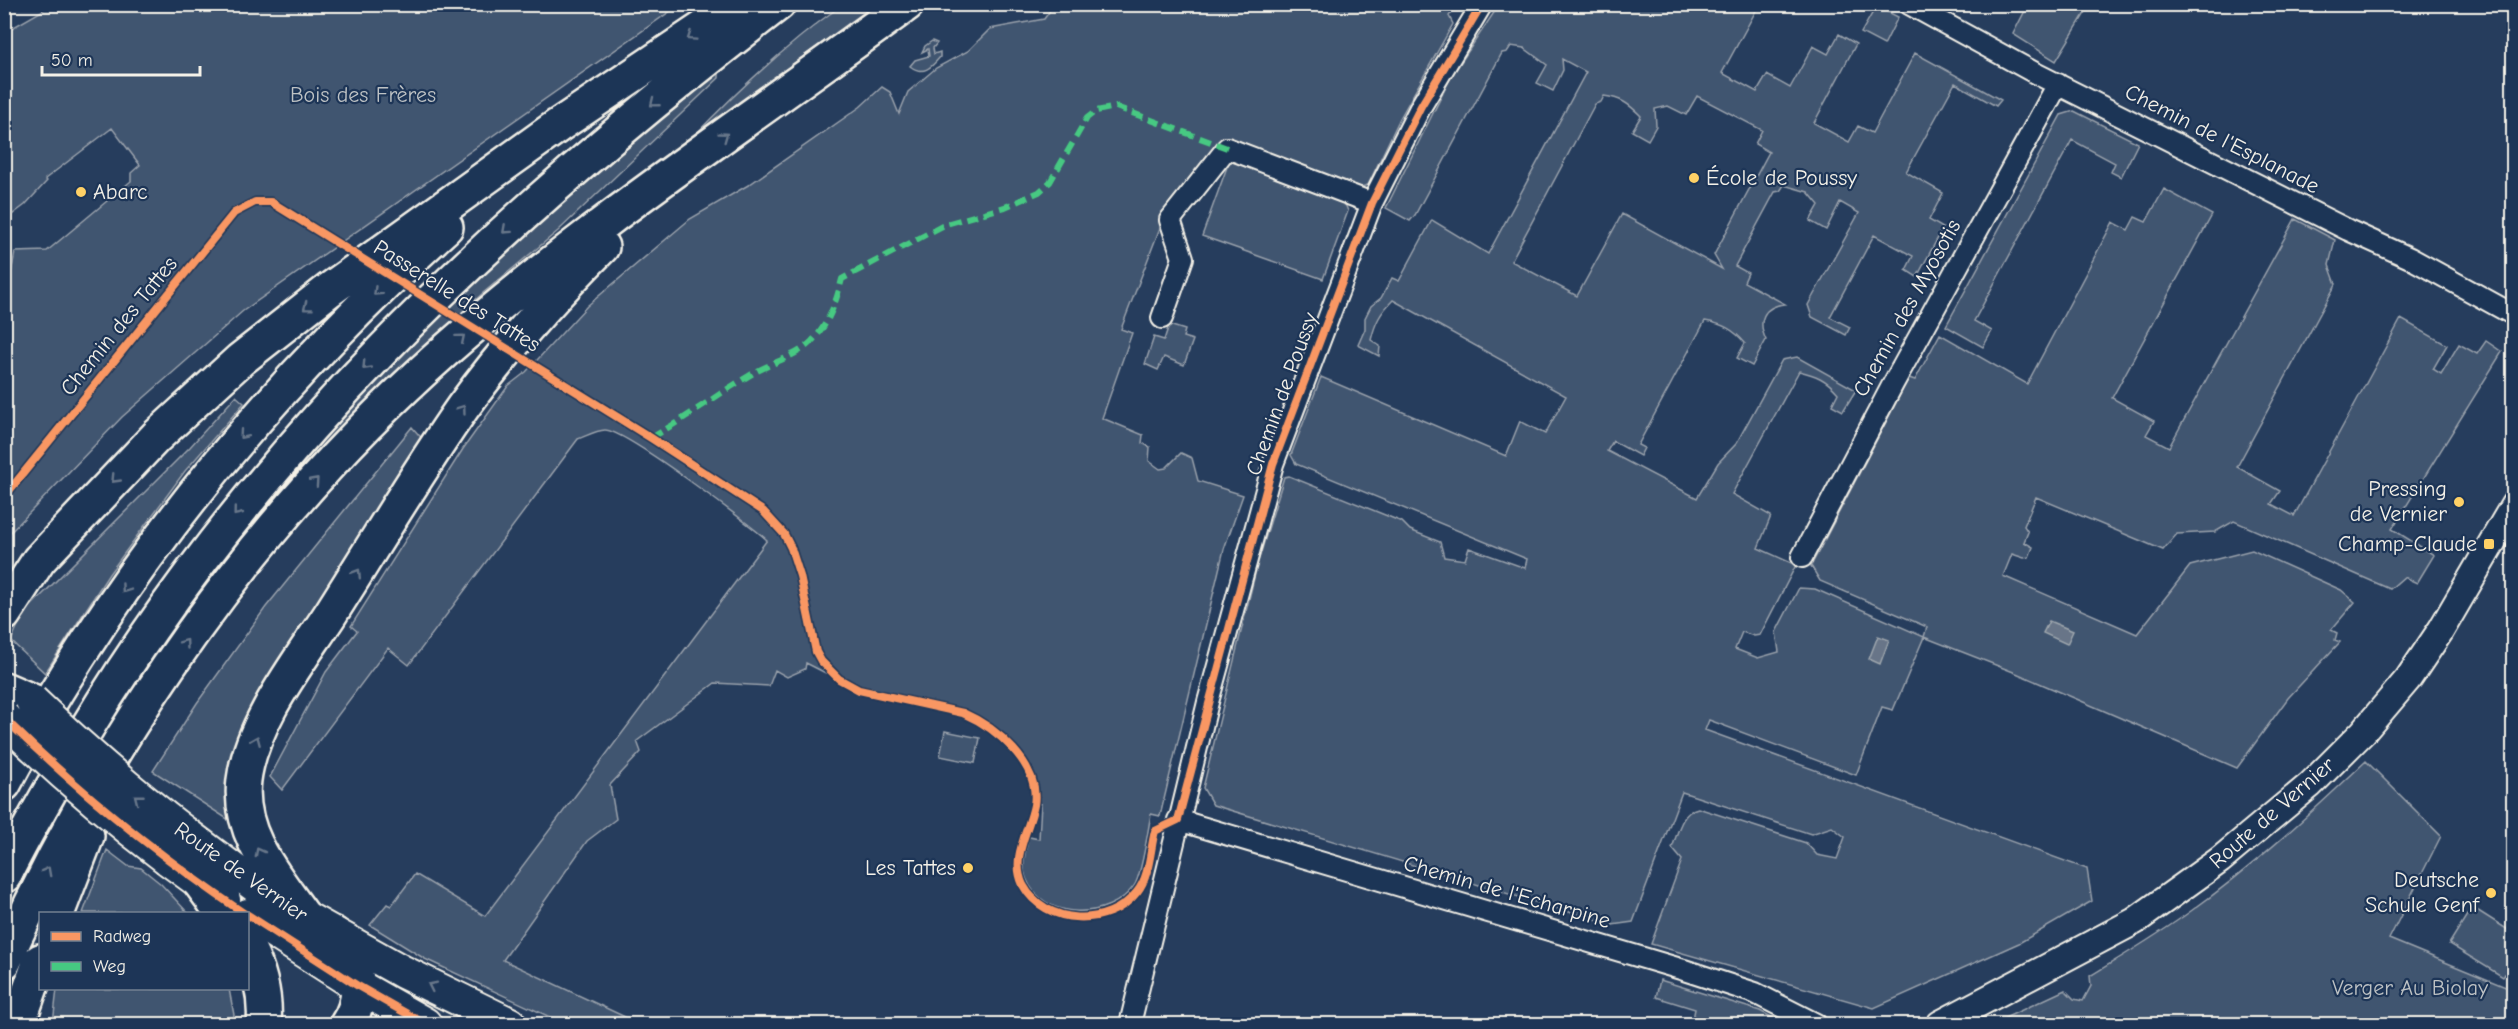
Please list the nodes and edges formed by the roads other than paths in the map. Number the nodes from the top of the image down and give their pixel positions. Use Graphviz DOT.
graph roads {
  1 [pos="740,4"];
  2 [pos="778,4"];
  3 [pos="907,4"];
  4 [pos="1482,4"];
  5 [pos="1909,4"];
  6 [pos="2058,84"];
  7 [pos="559,125"];
  8 [pos="677,170"];
  9 [pos="1372,203"];
  10 [pos="2514,315"];
  11 [pos="1162,318"];
  12 [pos="2514,505"];
  13 [pos="1802,557"];
  14 [pos="39,560"];
  15 [pos="4,576"];
  16 [pos="4,614"];
  17 [pos="13,686"];
  18 [pos="152,692"];
  19 [pos="4,718"];
  20 [pos="4,784"];
  21 [pos="1178,820"];
  22 [pos="4,876"];
  23 [pos="201,884"];
  24 [pos="58,912"];
  25 [pos="222,912"];
  26 [pos="243,912"];
  27 [pos="249,916"];
  28 [pos="304,917"];
  29 [pos="334,934"];
  30 [pos="249,951"];
  31 [pos="4,962"];
  32 [pos="39,964"];
  33 [pos="358,986"];
  34 [pos="21,1020"];
  35 [pos="264,1024"];
  36 [pos="347,1024"];
  37 [pos="425,1024"];
  38 [pos="510,1024"];
  39 [pos="1130,1024"];
  40 [pos="1816,1024"];
  41 [pos="1940,1024"];
  1 -- 7 [label="highway, one-way"];
  2 -- 22 [label="highway, one-way"];
  8 -- 3 [label="highway, one-way"];
  4 -- 9 [label="street, Chemin de Poussy"];
  5 -- 6 [label="street, Chemin de l'Esplanade"];
  6 -- 10 [label="street, Chemin de l'Esplanade"];
  6 -- 13 [label="street, Chemin des Myosotis"];
  7 -- 14 [label="highway, one-way"];
  7 -- 20 [label="highway, one-way"];
  18 -- 8 [label="highway, one-way"];
  28 -- 8 [label="highway, one-way"];
  9 -- 11 [label="street"];
  9 -- 21 [label="street, Chemin de Poussy"];
  12 -- 41 [label="street, Route de Vernier"];
  14 -- 15 [label="highway"];
  14 -- 16 [label="highway"];
  28 -- 17 [label="main road, Route de Vernier, one-way, bridge"];
  18 -- 24 [label="highway"];
  31 -- 18 [label="highway, one-way"];
  19 -- 23 [label="main road, Route de Vernier, bridge"];
  21 -- 39 [label="street, Chemin de Poussy"];
  21 -- 40 [label="street, Chemin de l'Echarpine"];
  23 -- 25 [label="highway"];
  23 -- 26 [label="main road, Route de Vernier"];
  27 -- 33 [label="main road, Route de Vernier"];
  28 -- 29 [label="main road, Route de Vernier"];
  29 -- 33 [label="highway"];
  38 -- 29 [label="main road, Route de Vernier, one-way"];
  30 -- 35 [label="highway"];
  32 -- 34 [label="highway"];
  33 -- 36 [label="highway"];
  33 -- 37 [label="main road, Route de Vernier"];
}
